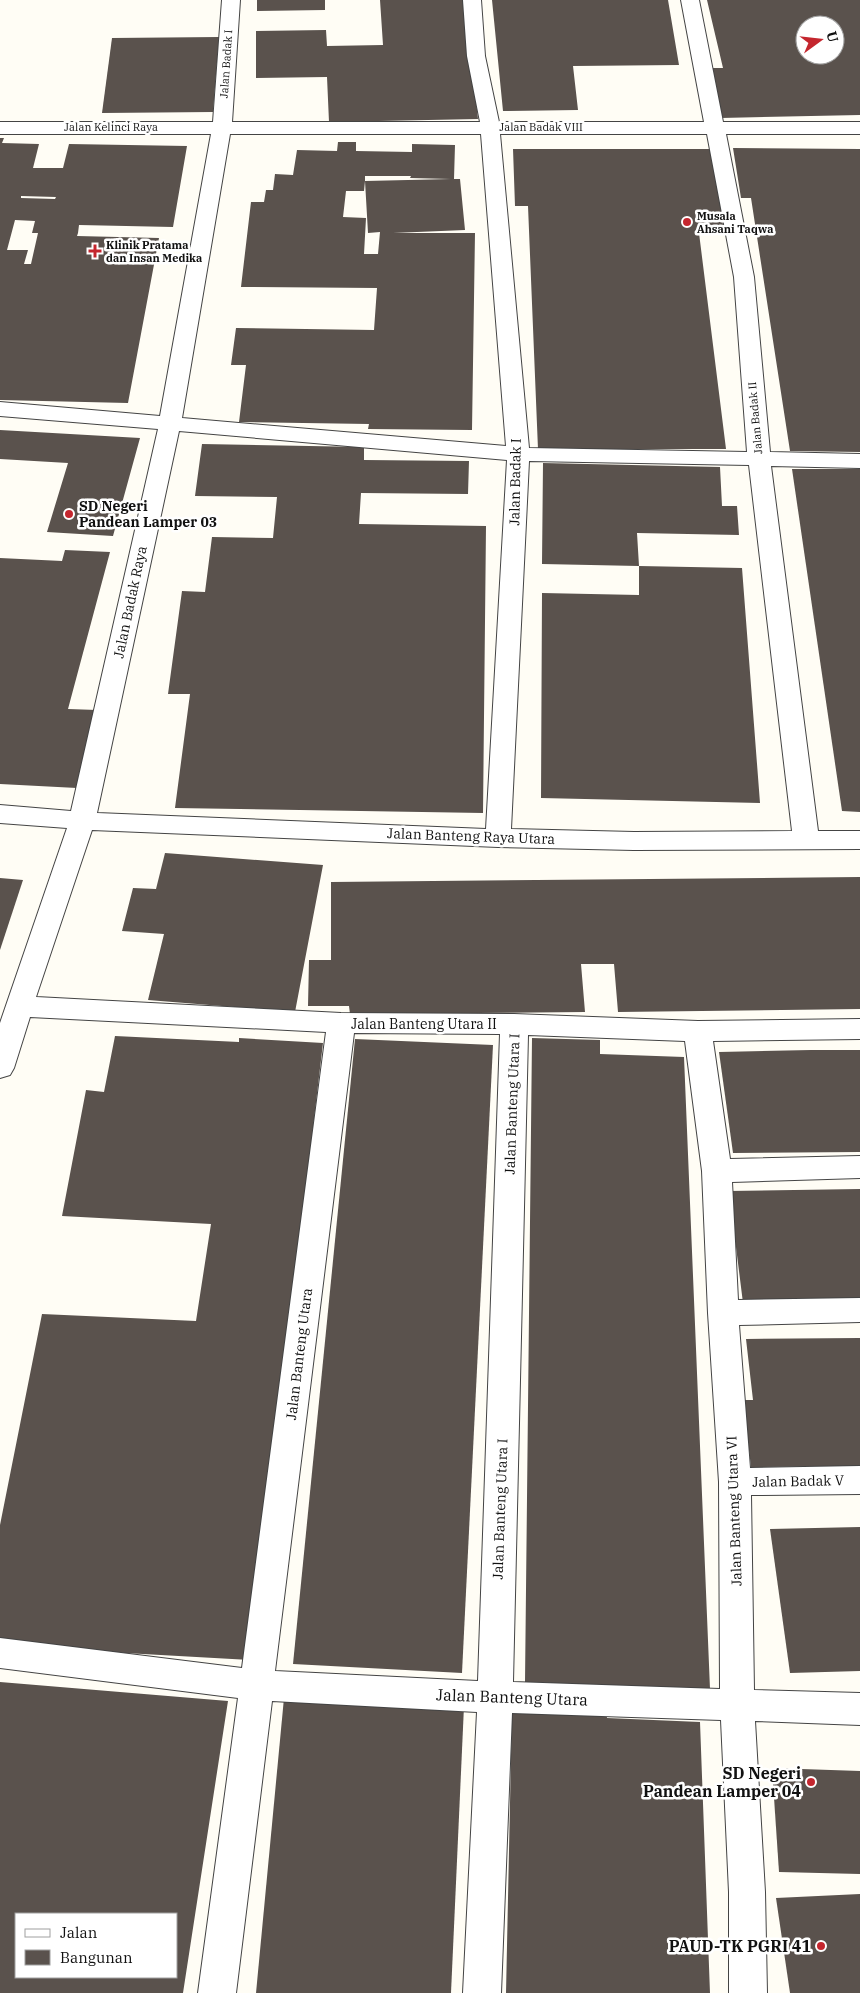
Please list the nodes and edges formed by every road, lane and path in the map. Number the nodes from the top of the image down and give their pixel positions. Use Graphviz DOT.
graph roads {
  1 [pos="231,0"];
  2 [pos="472,0"];
  3 [pos="690,0"];
  4 [pos="222,127"];
  5 [pos="490,127"];
  6 [pos="0,128"];
  7 [pos="714,128"];
  8 [pos="860,128"];
  9 [pos="0,409"];
  10 [pos="170,423"];
  11 [pos="518,454"];
  12 [pos="758,458"];
  13 [pos="860,461"];
  14 [pos="0,814"];
  15 [pos="82,821"];
  16 [pos="498,838"];
  17 [pos="806,839"];
  18 [pos="860,840"];
  19 [pos="19,1006"];
  20 [pos="342,1023"];
  21 [pos="514,1024"];
  22 [pos="860,1029"];
  23 [pos="698,1031"];
  24 [pos="0,1068"];
  25 [pos="860,1167"];
  26 [pos="717,1171"];
  27 [pos="860,1310"];
  28 [pos="723,1313"];
  29 [pos="860,1480"];
  30 [pos="735,1482"];
  31 [pos="0,1653"];
  32 [pos="257,1685"];
  33 [pos="495,1697"];
  34 [pos="737,1704"];
  35 [pos="860,1709"];
  36 [pos="217,1993"];
  37 [pos="482,1993"];
  38 [pos="748,1993"];
  1 -- 4 [label="street, Jalan Badak I"];
  2 -- 5 [label="street, Jalan Badak I"];
  3 -- 7 [label="street, Jalan Badak II"];
  4 -- 5 [label="street, Jalan Badak VIII"];
  4 -- 6 [label="street, Jalan Kelinci Raya"];
  4 -- 10 [label="street, Jalan Badak Raya"];
  5 -- 7 [label="street, Jalan Badak VIII"];
  5 -- 11 [label="street, Jalan Badak I"];
  7 -- 8 [label="street, Jalan Badak VIII"];
  7 -- 12 [label="street, Jalan Badak II"];
  9 -- 10 [label="street"];
  10 -- 11 [label="street"];
  10 -- 15 [label="street, Jalan Badak Raya"];
  11 -- 12 [label="street"];
  11 -- 16 [label="street, Jalan Badak I"];
  12 -- 13 [label="street"];
  12 -- 17 [label="street, Jalan Badak II"];
  14 -- 15 [label="street, Jalan Banteng Raya Utara"];
  15 -- 16 [label="street, Jalan Banteng Raya Utara"];
  15 -- 19 [label="street, Jalan Badak Raya"];
  16 -- 17 [label="street, Jalan Banteng Raya Utara"];
  17 -- 18 [label="street, Jalan Banteng Raya Utara"];
  19 -- 20 [label="street, Jalan Banteng Utara II"];
  19 -- 24 [label="street, Jalan Badak Raya"];
  20 -- 21 [label="street, Jalan Banteng Utara II"];
  20 -- 32 [label="street, Jalan Banteng Utara"];
  21 -- 23 [label="street, Jalan Banteng Utara II"];
  21 -- 33 [label="street, Jalan Banteng Utara I"];
  22 -- 23 [label="street, Jalan Banteng Utara II"];
  23 -- 26 [label="street, Jalan Banteng Utara VI"];
  25 -- 26 [label="street"];
  26 -- 28 [label="street, Jalan Banteng Utara VI"];
  27 -- 28 [label="street"];
  28 -- 30 [label="street, Jalan Banteng Utara VI"];
  29 -- 30 [label="street, Jalan Badak V"];
  30 -- 34 [label="street, Jalan Banteng Utara VI"];
  31 -- 32 [label="street, Jalan Banteng Utara"];
  32 -- 33 [label="street, Jalan Banteng Utara"];
  32 -- 36 [label="street, Jalan Banteng Utara"];
  33 -- 34 [label="street, Jalan Banteng Utara"];
  33 -- 37 [label="street, Jalan Banteng Utara I"];
  34 -- 35 [label="street, Jalan Banteng Utara"];
  34 -- 38 [label="street, Jalan Banteng Utara VI"];
}
